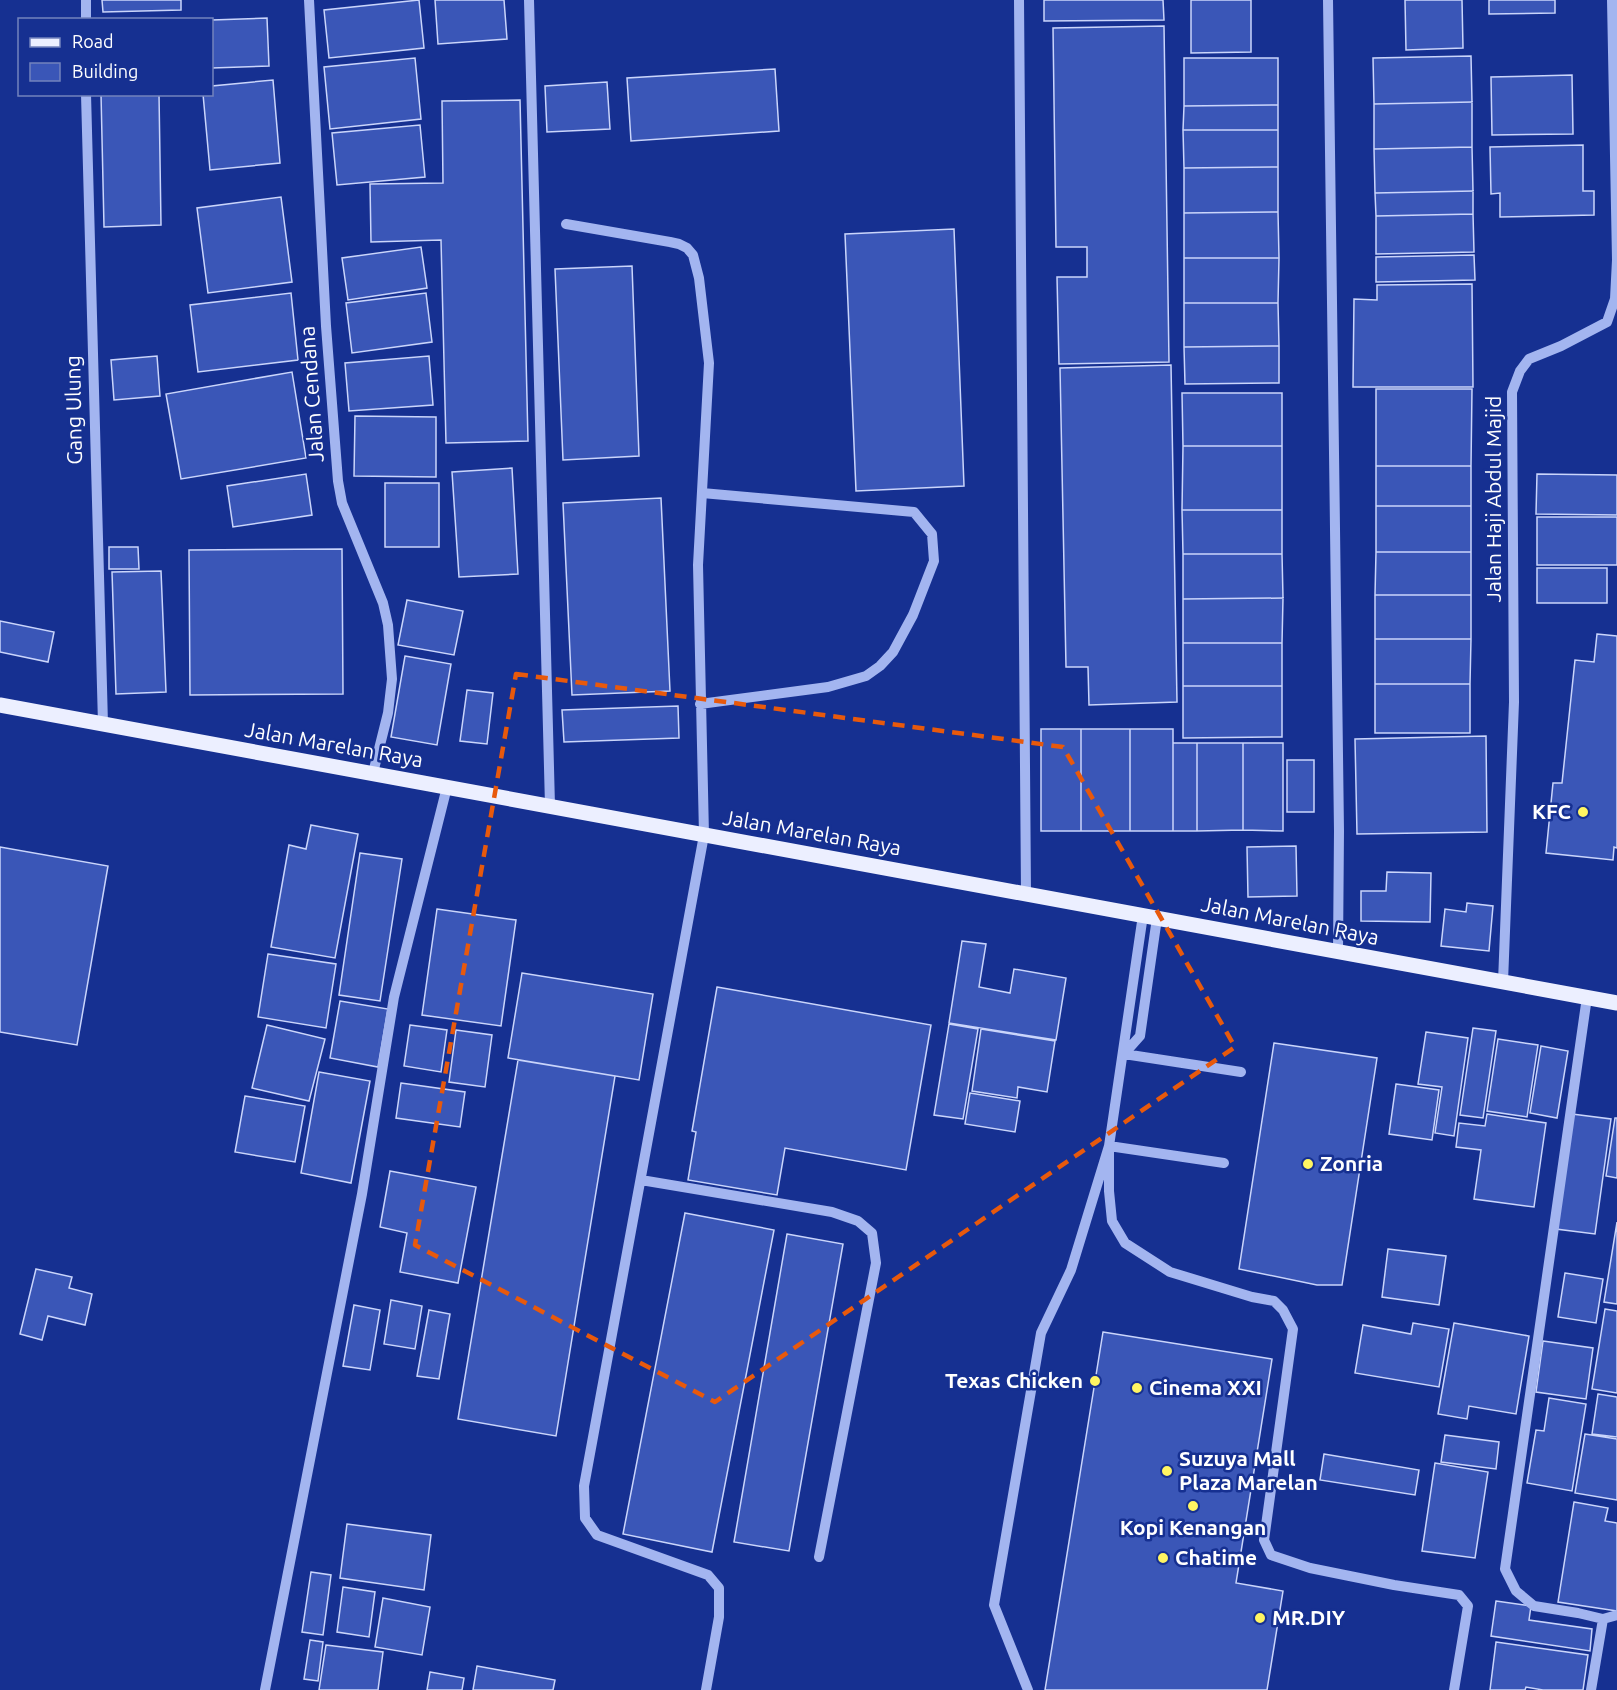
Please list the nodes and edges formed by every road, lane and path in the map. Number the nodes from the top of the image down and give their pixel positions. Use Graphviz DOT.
graph roads {
  1 [pos="86,0"];
  2 [pos="309,0"];
  3 [pos="529,0"];
  4 [pos="1019,0"];
  5 [pos="1328,0"];
  6 [pos="1612,0"];
  7 [pos="86,18"];
  8 [pos="86,96"];
  9 [pos="566,224"];
  10 [pos="1612,324"];
  11 [pos="702,493"];
  12 [pos="700,704"];
  13 [pos="0,705"];
  14 [pos="103,724"];
  15 [pos="373,773"];
  16 [pos="447,787"];
  17 [pos="550,806"];
  18 [pos="704,835"];
  19 [pos="1026,894"];
  20 [pos="1150,917"];
  21 [pos="1338,951"];
  22 [pos="1503,982"];
  23 [pos="1587,997"];
  24 [pos="1617,1003"];
  25 [pos="1124,1054"];
  26 [pos="1241,1072"];
  27 [pos="1109,1146"];
  28 [pos="1224,1163"];
  29 [pos="641,1180"];
  30 [pos="819,1557"];
  31 [pos="1617,1616"];
  32 [pos="1603,1619"];
  33 [pos="265,1690"];
  34 [pos="706,1690"];
  35 [pos="1028,1690"];
  36 [pos="1454,1690"];
  37 [pos="1591,1690"];
  1 -- 7 [label="street"];
  2 -- 15 [label="street, Jalan Cendana"];
  3 -- 17 [label="street"];
  4 -- 19 [label="street"];
  5 -- 21 [label="street"];
  6 -- 10 [label="street, Jalan Haji Abdul Majid"];
  8 -- 14 [label="street, Gang Ulung"];
  9 -- 11 [label="street"];
  10 -- 22 [label="street, Jalan Haji Abdul Majid"];
  11 -- 12 [label="street"];
  11 -- 12 [label="street"];
  12 -- 18 [label="street"];
  13 -- 14 [label="main road, Jalan Marelan Raya"];
  14 -- 15 [label="main road, Jalan Marelan Raya"];
  15 -- 16 [label="main road, Jalan Marelan Raya"];
  16 -- 17 [label="main road, Jalan Marelan Raya"];
  16 -- 33 [label="street"];
  17 -- 18 [label="main road, Jalan Marelan Raya"];
  18 -- 19 [label="main road, Jalan Marelan Raya"];
  18 -- 29 [label="street"];
  19 -- 20 [label="main road, Jalan Marelan Raya"];
  20 -- 21 [label="main road, Jalan Marelan Raya"];
  20 -- 25 [label="street"];
  21 -- 22 [label="main road, Jalan Marelan Raya"];
  22 -- 23 [label="main road, Jalan Marelan Raya"];
  23 -- 24 [label="main road, Jalan Marelan Raya"];
  23 -- 32 [label="street"];
  25 -- 26 [label="street"];
  25 -- 27 [label="street"];
  27 -- 28 [label="street"];
  27 -- 35 [label="street"];
  27 -- 36 [label="street"];
  29 -- 30 [label="street"];
  29 -- 34 [label="street"];
  31 -- 32 [label="street"];
  32 -- 37 [label="street"];
}
